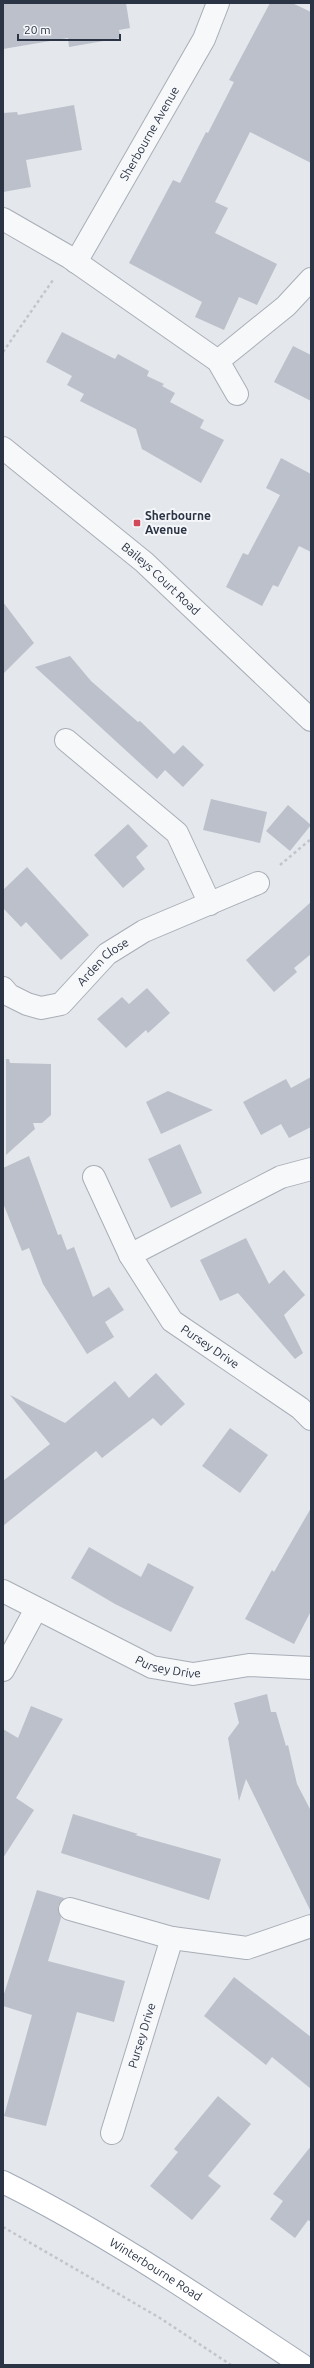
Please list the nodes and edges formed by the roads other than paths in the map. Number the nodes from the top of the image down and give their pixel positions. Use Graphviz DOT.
graph roads {
  1 [pos="218,3"];
  2 [pos="3,219"];
  3 [pos="72,260"];
  4 [pos="311,280"];
  5 [pos="218,361"];
  6 [pos="237,394"];
  7 [pos="3,448"];
  8 [pos="311,720"];
  9 [pos="66,740"];
  10 [pos="258,883"];
  11 [pos="210,904"];
  12 [pos="3,988"];
  13 [pos="311,1169"];
  14 [pos="94,1177"];
  15 [pos="130,1255"];
  16 [pos="311,1419"];
  17 [pos="3,1591"];
  18 [pos="36,1609"];
  19 [pos="311,1668"];
  20 [pos="3,1670"];
  21 [pos="70,1909"];
  22 [pos="311,1926"];
  23 [pos="172,1938"];
  24 [pos="112,2133"];
  25 [pos="3,2182"];
  26 [pos="302,2365"];
  1 -- 3 [label="street, Sherbourne Avenue"];
  2 -- 3 [label="street"];
  3 -- 5 [label="street"];
  4 -- 5 [label="street"];
  5 -- 6 [label="street"];
  7 -- 8 [label="street, Baileys Court Road"];
  9 -- 11 [label="street"];
  10 -- 11 [label="street, Arden Close"];
  11 -- 12 [label="street, Arden Close"];
  13 -- 15 [label="street"];
  14 -- 15 [label="street, Pursey Drive"];
  15 -- 16 [label="street, Pursey Drive"];
  17 -- 18 [label="street, Pursey Drive"];
  18 -- 19 [label="street, Pursey Drive"];
  18 -- 20 [label="street"];
  21 -- 23 [label="street"];
  22 -- 23 [label="street"];
  23 -- 24 [label="street, Pursey Drive"];
  25 -- 26 [label="main road, Winterbourne Road"];
}
